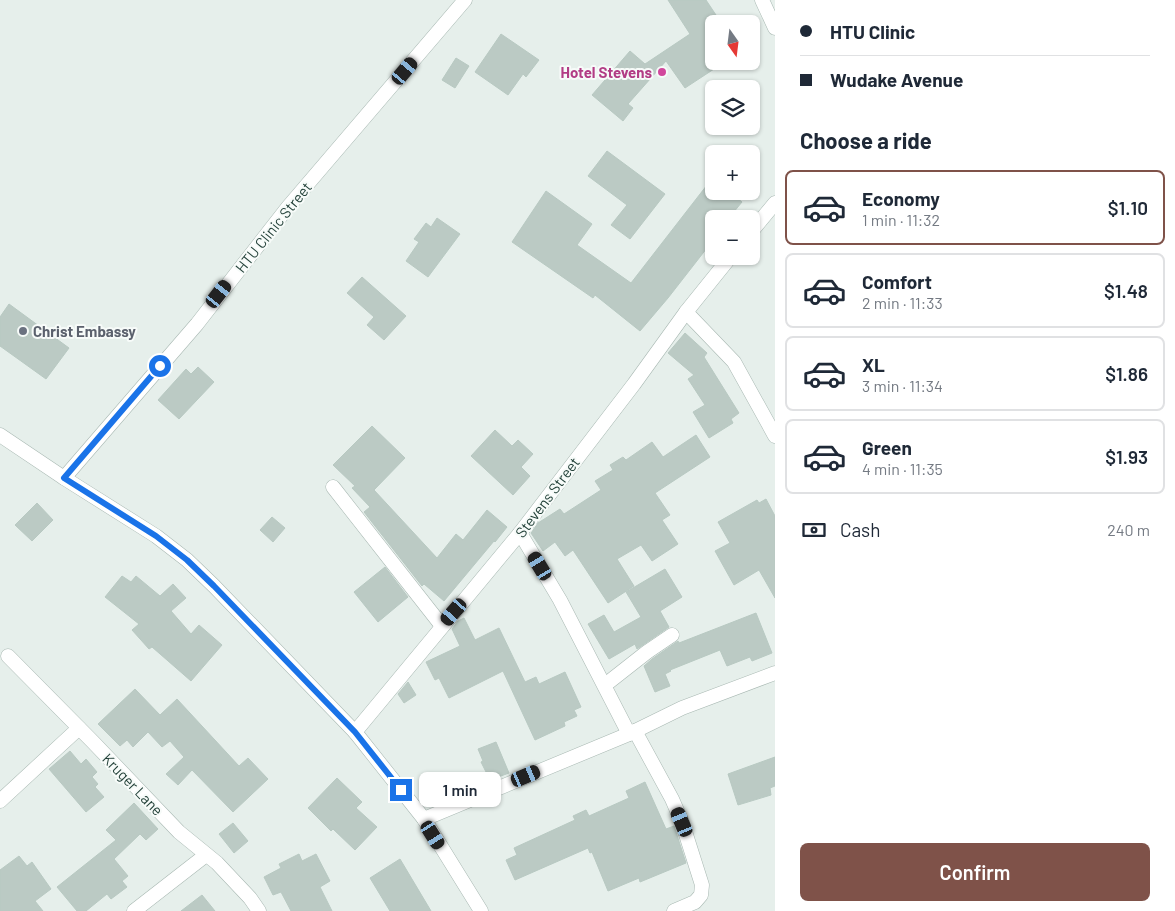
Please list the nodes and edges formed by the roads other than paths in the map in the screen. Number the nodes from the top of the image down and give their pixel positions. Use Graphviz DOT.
graph roads {
  1 [pos="465,0"];
  2 [pos="762,0"];
  3 [pos="775,28"];
  4 [pos="775,203"];
  5 [pos="760,221"];
  6 [pos="724,265"];
  7 [pos="686,312"];
  8 [pos="0,435"];
  9 [pos="775,436"];
  10 [pos="64,478"];
  11 [pos="333,486"];
  12 [pos="520,533"];
  13 [pos="442,626"];
  14 [pos="672,635"];
  15 [pos="8,656"];
  16 [pos="775,673"];
  17 [pos="605,684"];
  18 [pos="79,728"];
  19 [pos="355,732"];
  20 [pos="632,732"];
  21 [pos="0,801"];
  22 [pos="424,819"];
  23 [pos="206,855"];
  24 [pos="134,911"];
  25 [pos="260,911"];
  26 [pos="480,911"];
  27 [pos="674,911"];
  1 -- 10 [label="street, HTU Clinic Street"];
  2 -- 3 [label="street"];
  4 -- 5 [label="street"];
  6 -- 7 [label="street, Stevens Street"];
  7 -- 9 [label="street"];
  7 -- 12 [label="street, Stevens Street"];
  8 -- 10 [label="street"];
  10 -- 19 [label="street"];
  11 -- 13 [label="street"];
  12 -- 13 [label="street, Stevens Street"];
  12 -- 17 [label="street"];
  13 -- 19 [label="street, Stevens Street"];
  14 -- 17 [label="street"];
  15 -- 18 [label="street, Kruger Lane"];
  16 -- 20 [label="street"];
  17 -- 20 [label="street"];
  18 -- 21 [label="street"];
  18 -- 23 [label="street, Kruger Lane"];
  19 -- 22 [label="street"];
  20 -- 22 [label="street"];
  20 -- 27 [label="street"];
  22 -- 26 [label="street"];
  23 -- 24 [label="street"];
  23 -- 25 [label="street, Kruger Lane"];
}
